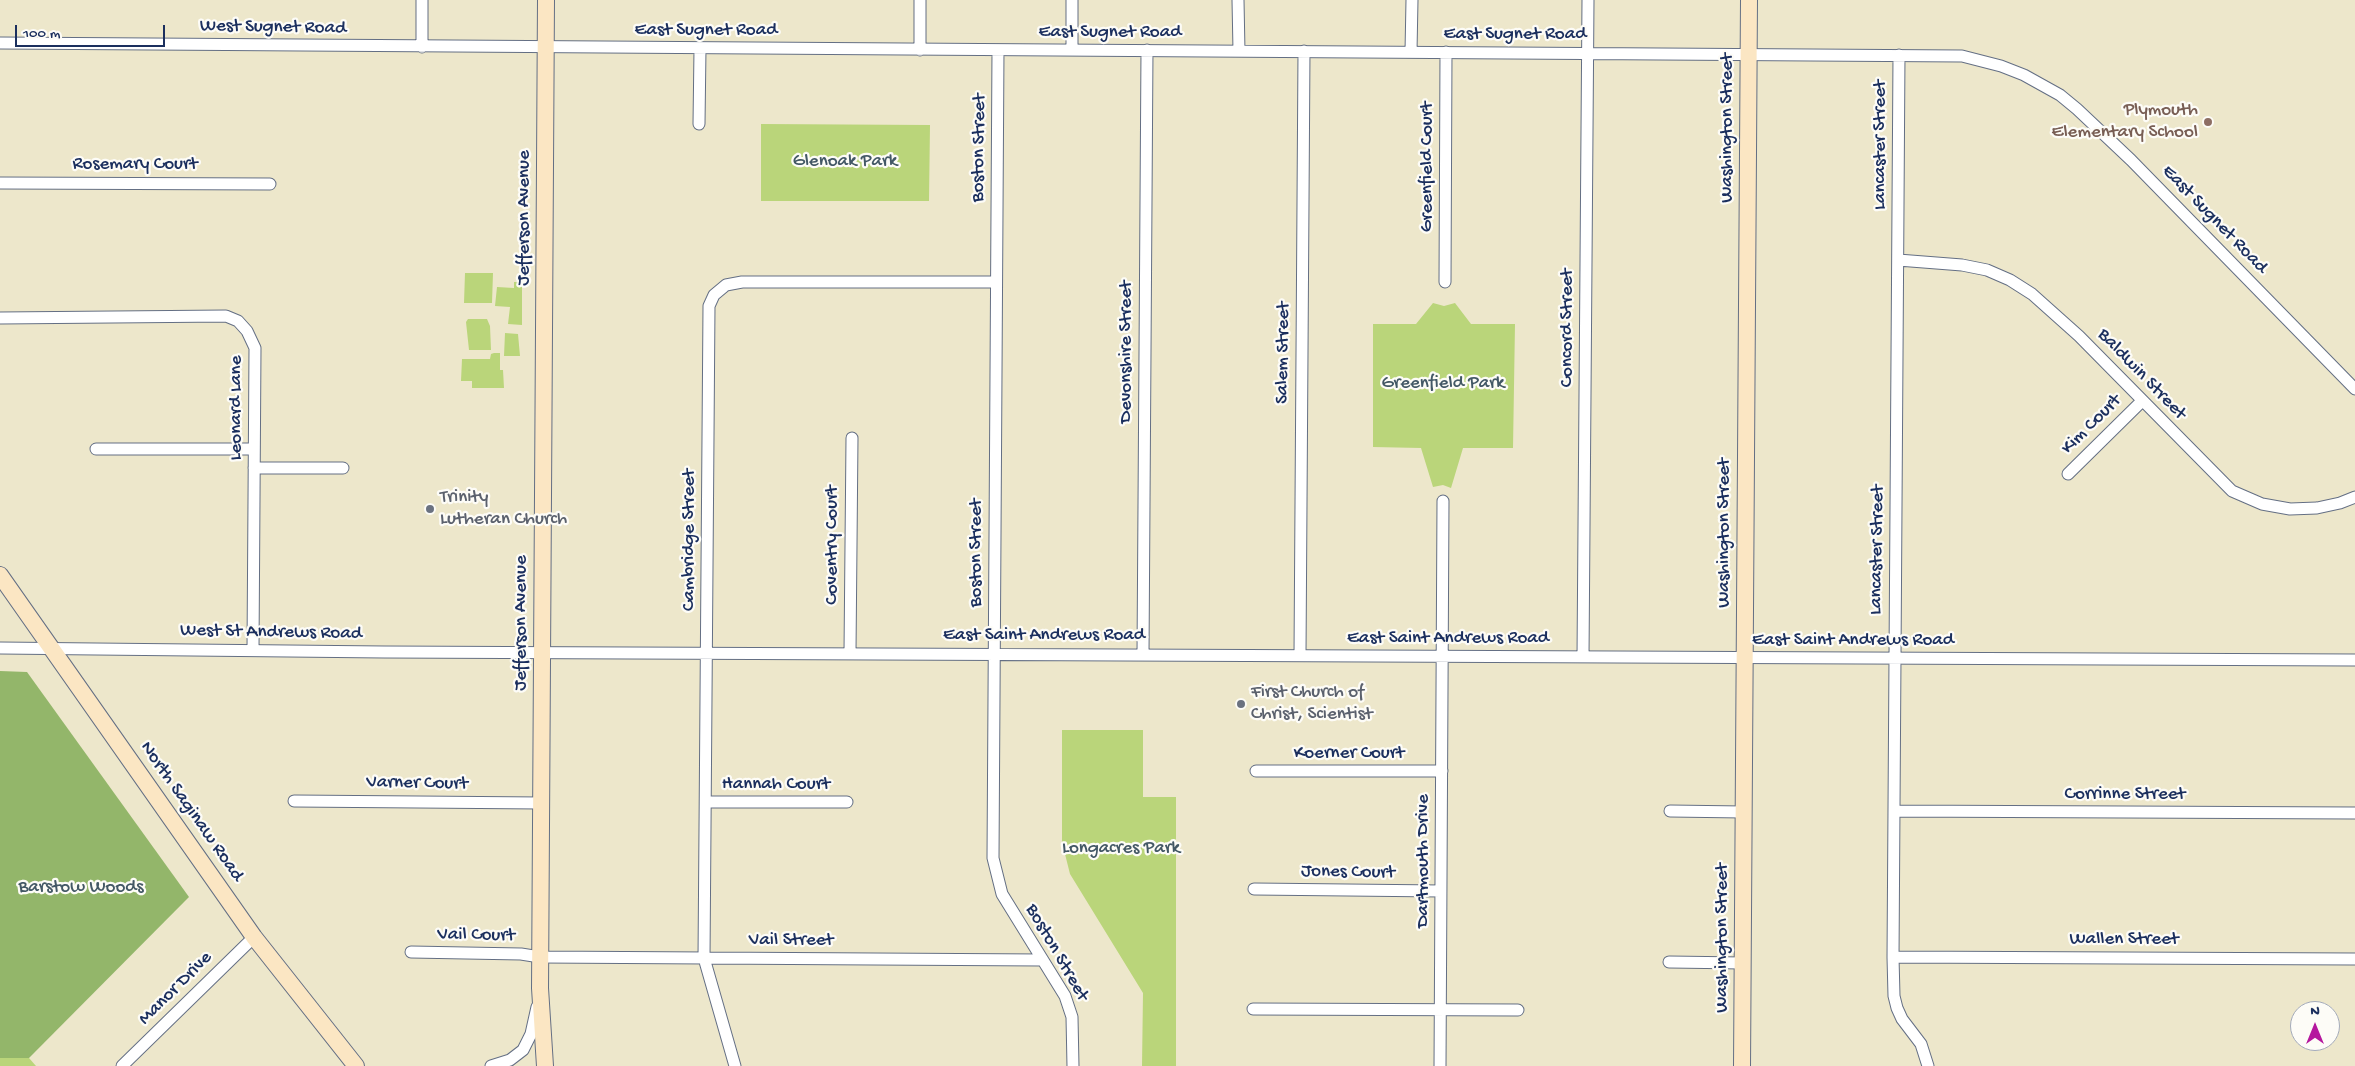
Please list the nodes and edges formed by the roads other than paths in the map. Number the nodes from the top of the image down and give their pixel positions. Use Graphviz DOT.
graph roads {
  1 [pos="422,0"];
  2 [pos="546,0"];
  3 [pos="920,0"];
  4 [pos="1072,0"];
  5 [pos="1238,0"];
  6 [pos="1412,0"];
  7 [pos="1588,0"];
  8 [pos="1749,0"];
  9 [pos="0,43"];
  10 [pos="422,47"];
  11 [pos="546,48"];
  12 [pos="700,49"];
  13 [pos="920,50"];
  14 [pos="998,50"];
  15 [pos="1072,50"];
  16 [pos="1147,50"];
  17 [pos="1238,51"];
  18 [pos="1304,51"];
  19 [pos="1412,52"];
  20 [pos="1446,52"];
  21 [pos="1588,52"];
  22 [pos="1749,53"];
  23 [pos="1899,55"];
  24 [pos="699,124"];
  25 [pos="0,182"];
  26 [pos="270,184"];
  27 [pos="1898,260"];
  28 [pos="995,282"];
  29 [pos="1445,282"];
  30 [pos="0,318"];
  31 [pos="2355,389"];
  32 [pos="2141,402"];
  33 [pos="852,438"];
  34 [pos="96,449"];
  35 [pos="254,449"];
  36 [pos="254,468"];
  37 [pos="344,468"];
  38 [pos="2068,474"];
  39 [pos="2355,497"];
  40 [pos="1443,501"];
  41 [pos="0,575"];
  42 [pos="0,648"];
  43 [pos="52,648"];
  44 [pos="253,650"];
  45 [pos="542,652"];
  46 [pos="707,652"];
  47 [pos="850,652"];
  48 [pos="995,654"];
  49 [pos="1143,654"];
  50 [pos="1300,655"];
  51 [pos="1443,656"];
  52 [pos="1583,657"];
  53 [pos="1745,658"];
  54 [pos="1894,658"];
  55 [pos="2355,660"];
  56 [pos="1256,771"];
  57 [pos="1442,772"];
  58 [pos="294,801"];
  59 [pos="706,802"];
  60 [pos="847,802"];
  61 [pos="541,803"];
  62 [pos="1894,811"];
  63 [pos="1670,812"];
  64 [pos="1743,812"];
  65 [pos="2355,814"];
  66 [pos="1254,889"];
  67 [pos="1441,892"];
  68 [pos="254,937"];
  69 [pos="412,952"];
  70 [pos="540,957"];
  71 [pos="1893,957"];
  72 [pos="704,958"];
  73 [pos="2355,959"];
  74 [pos="1042,960"];
  75 [pos="1669,962"];
  76 [pos="1743,963"];
  77 [pos="540,988"];
  78 [pos="1253,1009"];
  79 [pos="1441,1009"];
  80 [pos="1518,1010"];
  81 [pos="122,1066"];
  82 [pos="356,1066"];
  83 [pos="491,1066"];
  84 [pos="545,1066"];
  85 [pos="735,1066"];
  86 [pos="1073,1066"];
  87 [pos="1440,1066"];
  88 [pos="1742,1066"];
  89 [pos="1928,1066"];
  1 -- 10 [label="street"];
  2 -- 11 [label="street, Jefferson Avenue"];
  3 -- 13 [label="street"];
  4 -- 15 [label="street"];
  5 -- 17 [label="street"];
  6 -- 19 [label="street"];
  7 -- 21 [label="street, Concord Street"];
  8 -- 22 [label="street, Washington Street"];
  9 -- 10 [label="street, West Sugnet Road"];
  10 -- 11 [label="street, West Sugnet Road"];
  11 -- 12 [label="street, East Sugnet Road"];
  11 -- 45 [label="street, Jefferson Avenue"];
  12 -- 13 [label="street, East Sugnet Road"];
  12 -- 24 [label="street"];
  13 -- 14 [label="street, East Sugnet Road"];
  14 -- 15 [label="street, East Sugnet Road"];
  14 -- 28 [label="street, Boston Street"];
  15 -- 16 [label="street, East Sugnet Road"];
  16 -- 17 [label="street, East Sugnet Road"];
  16 -- 49 [label="street, Devonshire Street"];
  17 -- 18 [label="street, East Sugnet Road"];
  18 -- 19 [label="street, East Sugnet Road"];
  18 -- 50 [label="street, Salem Street"];
  19 -- 20 [label="street, East Sugnet Road"];
  20 -- 21 [label="street, East Sugnet Road"];
  20 -- 29 [label="street, Greenfield Court"];
  21 -- 22 [label="street, East Sugnet Road"];
  21 -- 52 [label="street, Concord Street"];
  22 -- 23 [label="street, East Sugnet Road"];
  22 -- 53 [label="street, Washington Street"];
  23 -- 27 [label="street, Lancaster Street"];
  23 -- 31 [label="street, East Sugnet Road"];
  25 -- 26 [label="street, Rosemary Court"];
  27 -- 32 [label="street, Baldwin Street"];
  27 -- 54 [label="street, Lancaster Street"];
  28 -- 46 [label="street, Cambridge Street"];
  28 -- 48 [label="street, Boston Street"];
  30 -- 35 [label="street, Leonard Lane"];
  32 -- 38 [label="street, Kim Court"];
  32 -- 39 [label="street, Baldwin Street"];
  33 -- 47 [label="street, Coventry Court"];
  34 -- 35 [label="street"];
  35 -- 36 [label="street, Leonard Lane"];
  36 -- 37 [label="street"];
  36 -- 44 [label="street, Leonard Lane"];
  40 -- 51 [label="street, Dartmouth Drive"];
  41 -- 43 [label="street, North Saginaw Road"];
  42 -- 43 [label="street, West St Andrews Road"];
  43 -- 44 [label="street, West St Andrews Road"];
  43 -- 68 [label="street, North Saginaw Road"];
  44 -- 45 [label="street, West St Andrews Road"];
  45 -- 46 [label="street, East Saint Andrews Road"];
  45 -- 61 [label="street, Jefferson Avenue"];
  46 -- 47 [label="street, East Saint Andrews Road"];
  46 -- 59 [label="street, Cambridge Street"];
  47 -- 48 [label="street, East Saint Andrews Road"];
  48 -- 49 [label="street, East Saint Andrews Road"];
  48 -- 74 [label="street, Boston Street"];
  49 -- 50 [label="street, East Saint Andrews Road"];
  50 -- 51 [label="street, East Saint Andrews Road"];
  51 -- 52 [label="street, East Saint Andrews Road"];
  51 -- 57 [label="street, Dartmouth Drive"];
  52 -- 53 [label="street, East Saint Andrews Road"];
  53 -- 54 [label="street, East Saint Andrews Road"];
  53 -- 64 [label="street, Washington Street"];
  54 -- 55 [label="street, East Saint Andrews Road"];
  54 -- 62 [label="street, Lancaster Street"];
  56 -- 57 [label="street, Koerner Court"];
  57 -- 67 [label="street, Dartmouth Drive"];
  58 -- 61 [label="street, Varner Court"];
  59 -- 60 [label="street, Hannah Court"];
  59 -- 72 [label="street, Cambridge Street"];
  61 -- 70 [label="street, Jefferson Avenue"];
  62 -- 65 [label="street, Corrinne Street"];
  62 -- 71 [label="street, Lancaster Street"];
  63 -- 64 [label="street"];
  64 -- 76 [label="street, Washington Street"];
  66 -- 67 [label="street, Jones Court"];
  67 -- 79 [label="street, Dartmouth Drive"];
  68 -- 81 [label="street, Manor Drive"];
  68 -- 82 [label="street, North Saginaw Road"];
  69 -- 70 [label="street, Vail Court"];
  70 -- 72 [label="street, Vail Street"];
  70 -- 77 [label="street, Jefferson Avenue"];
  71 -- 73 [label="street, Wallen Street"];
  71 -- 89 [label="street, Lancaster Street"];
  72 -- 74 [label="street, Vail Street"];
  72 -- 85 [label="street, Cambridge Street"];
  74 -- 86 [label="street, Boston Street"];
  75 -- 76 [label="street"];
  76 -- 88 [label="street, Washington Street"];
  77 -- 83 [label="street"];
  77 -- 84 [label="street, Jefferson Avenue"];
  78 -- 79 [label="street"];
  79 -- 80 [label="street"];
  79 -- 87 [label="street, Dartmouth Drive"];
}
